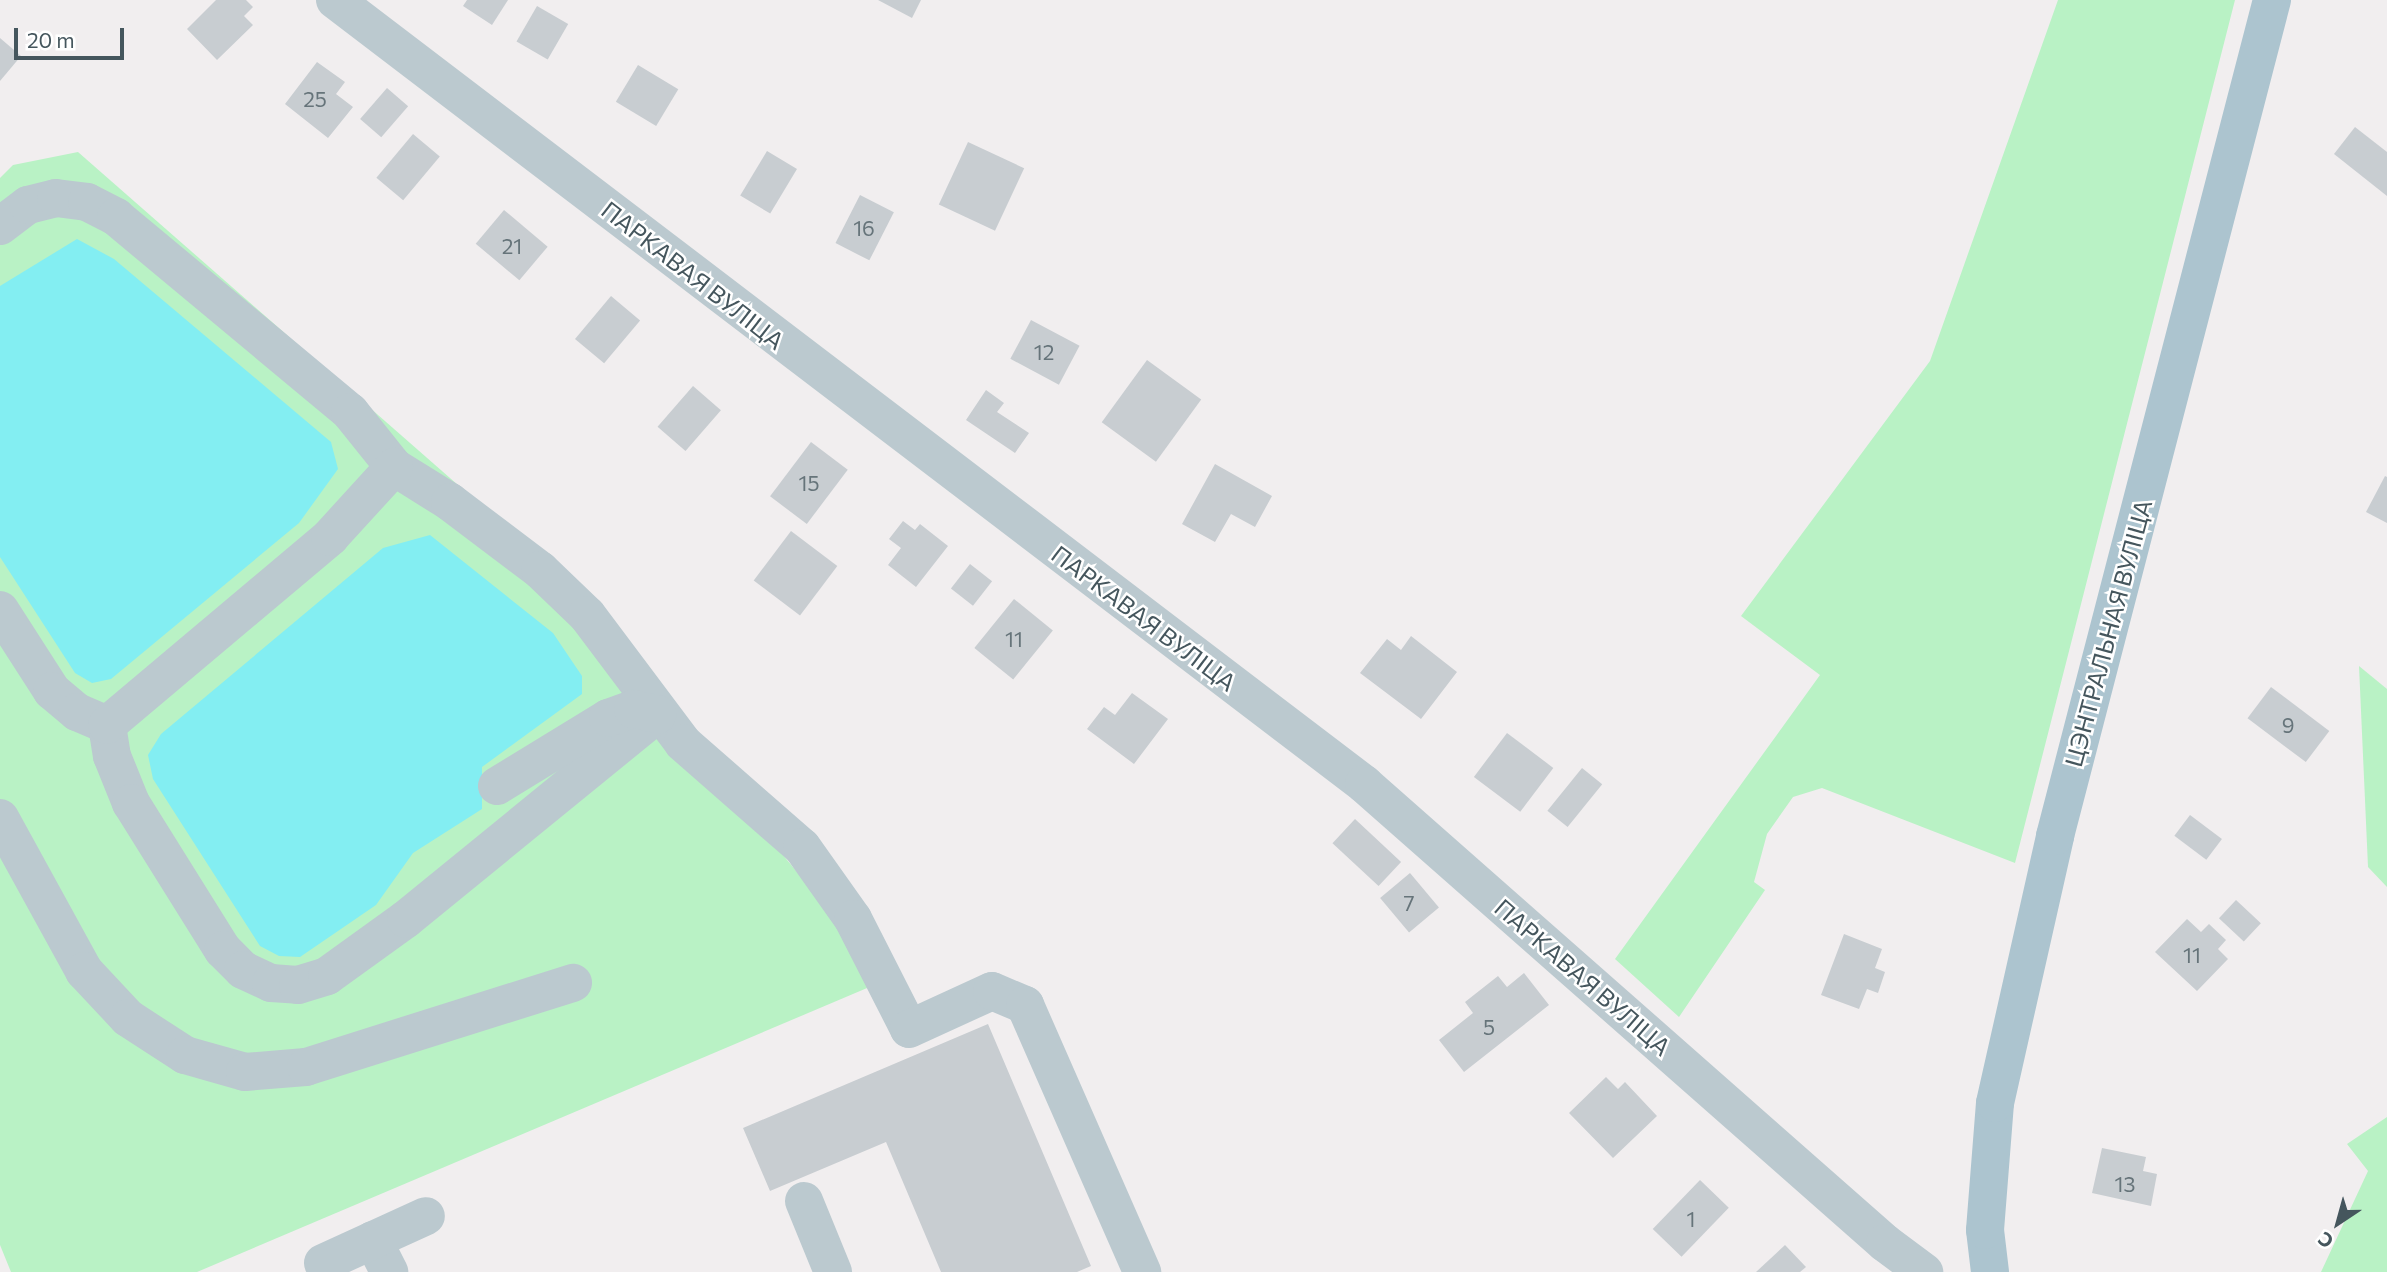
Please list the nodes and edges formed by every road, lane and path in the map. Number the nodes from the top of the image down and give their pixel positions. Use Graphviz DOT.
graph roads {
  1 [pos="335,0"];
  2 [pos="2272,0"];
  3 [pos="0,226"];
  4 [pos="394,467"];
  5 [pos="0,610"];
  6 [pos="657,714"];
  7 [pos="107,725"];
  8 [pos="497,786"];
  9 [pos="0,818"];
  10 [pos="573,983"];
  11 [pos="804,1201"];
  12 [pos="426,1216"];
  13 [pos="381,1256"];
  14 [pos="323,1263"];
  15 [pos="833,1272"];
  16 [pos="1142,1272"];
  17 [pos="1924,1272"];
  18 [pos="1990,1272"];
  1 -- 17 [label="street, ПАРКАВАЯ ВУЛІЦА"];
  2 -- 18 [label="main road, ЦЭНТРАЛЬНАЯ ВУЛІЦА"];
  3 -- 4 [label="street"];
  4 -- 6 [label="street"];
  4 -- 7 [label="street"];
  5 -- 7 [label="street"];
  6 -- 7 [label="street"];
  6 -- 8 [label="street"];
  6 -- 16 [label="street"];
  9 -- 10 [label="street"];
  11 -- 15 [label="street"];
  12 -- 13 [label="street"];
  13 -- 14 [label="street"];
}
